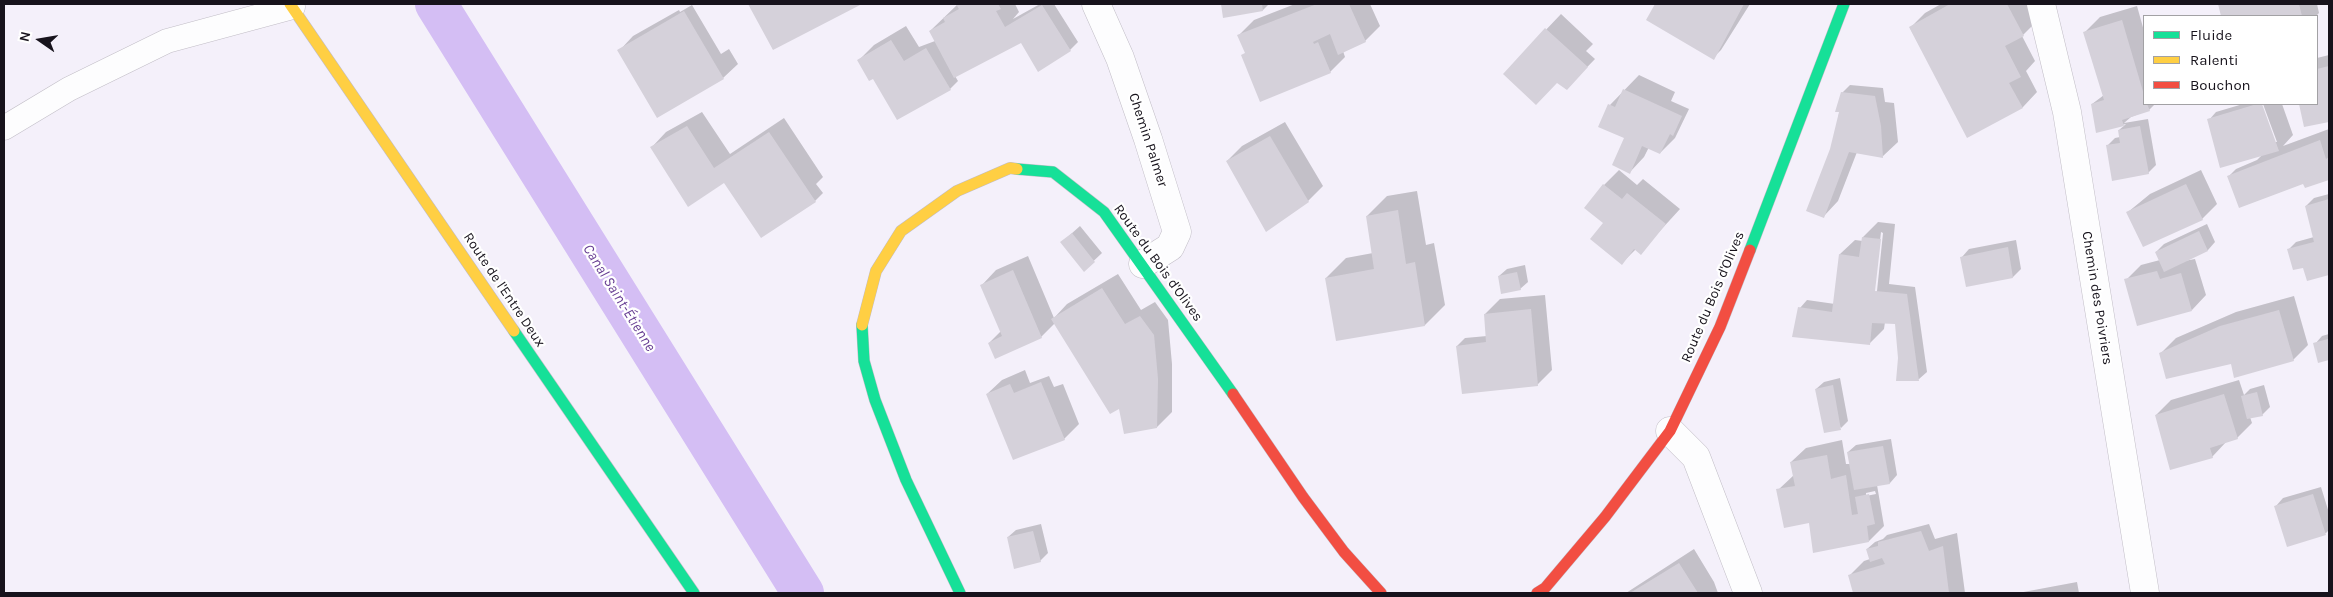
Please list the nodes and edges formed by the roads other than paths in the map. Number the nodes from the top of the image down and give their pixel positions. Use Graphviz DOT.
graph roads {
  1 [pos="1096,4"];
  2 [pos="1844,4"];
  3 [pos="2041,4"];
  4 [pos="292,5"];
  5 [pos="4,128"];
  6 [pos="1143,264"];
  7 [pos="1670,431"];
  8 [pos="694,593"];
  9 [pos="960,593"];
  10 [pos="1381,593"];
  11 [pos="1537,593"];
  12 [pos="1748,593"];
  13 [pos="2145,593"];
  1 -- 6 [label="street, Chemin Palmer"];
  2 -- 7 [label="street, Route du Bois d'Olives"];
  3 -- 13 [label="street, Chemin des Poivriers"];
  4 -- 5 [label="lane"];
  4 -- 8 [label="street, Route de l'Entre Deux"];
  6 -- 9 [label="street, Route du Bois d'Olives"];
  6 -- 10 [label="street, Route du Bois d'Olives"];
  7 -- 11 [label="street, Route du Bois d'Olives"];
  7 -- 12 [label="street"];
}
